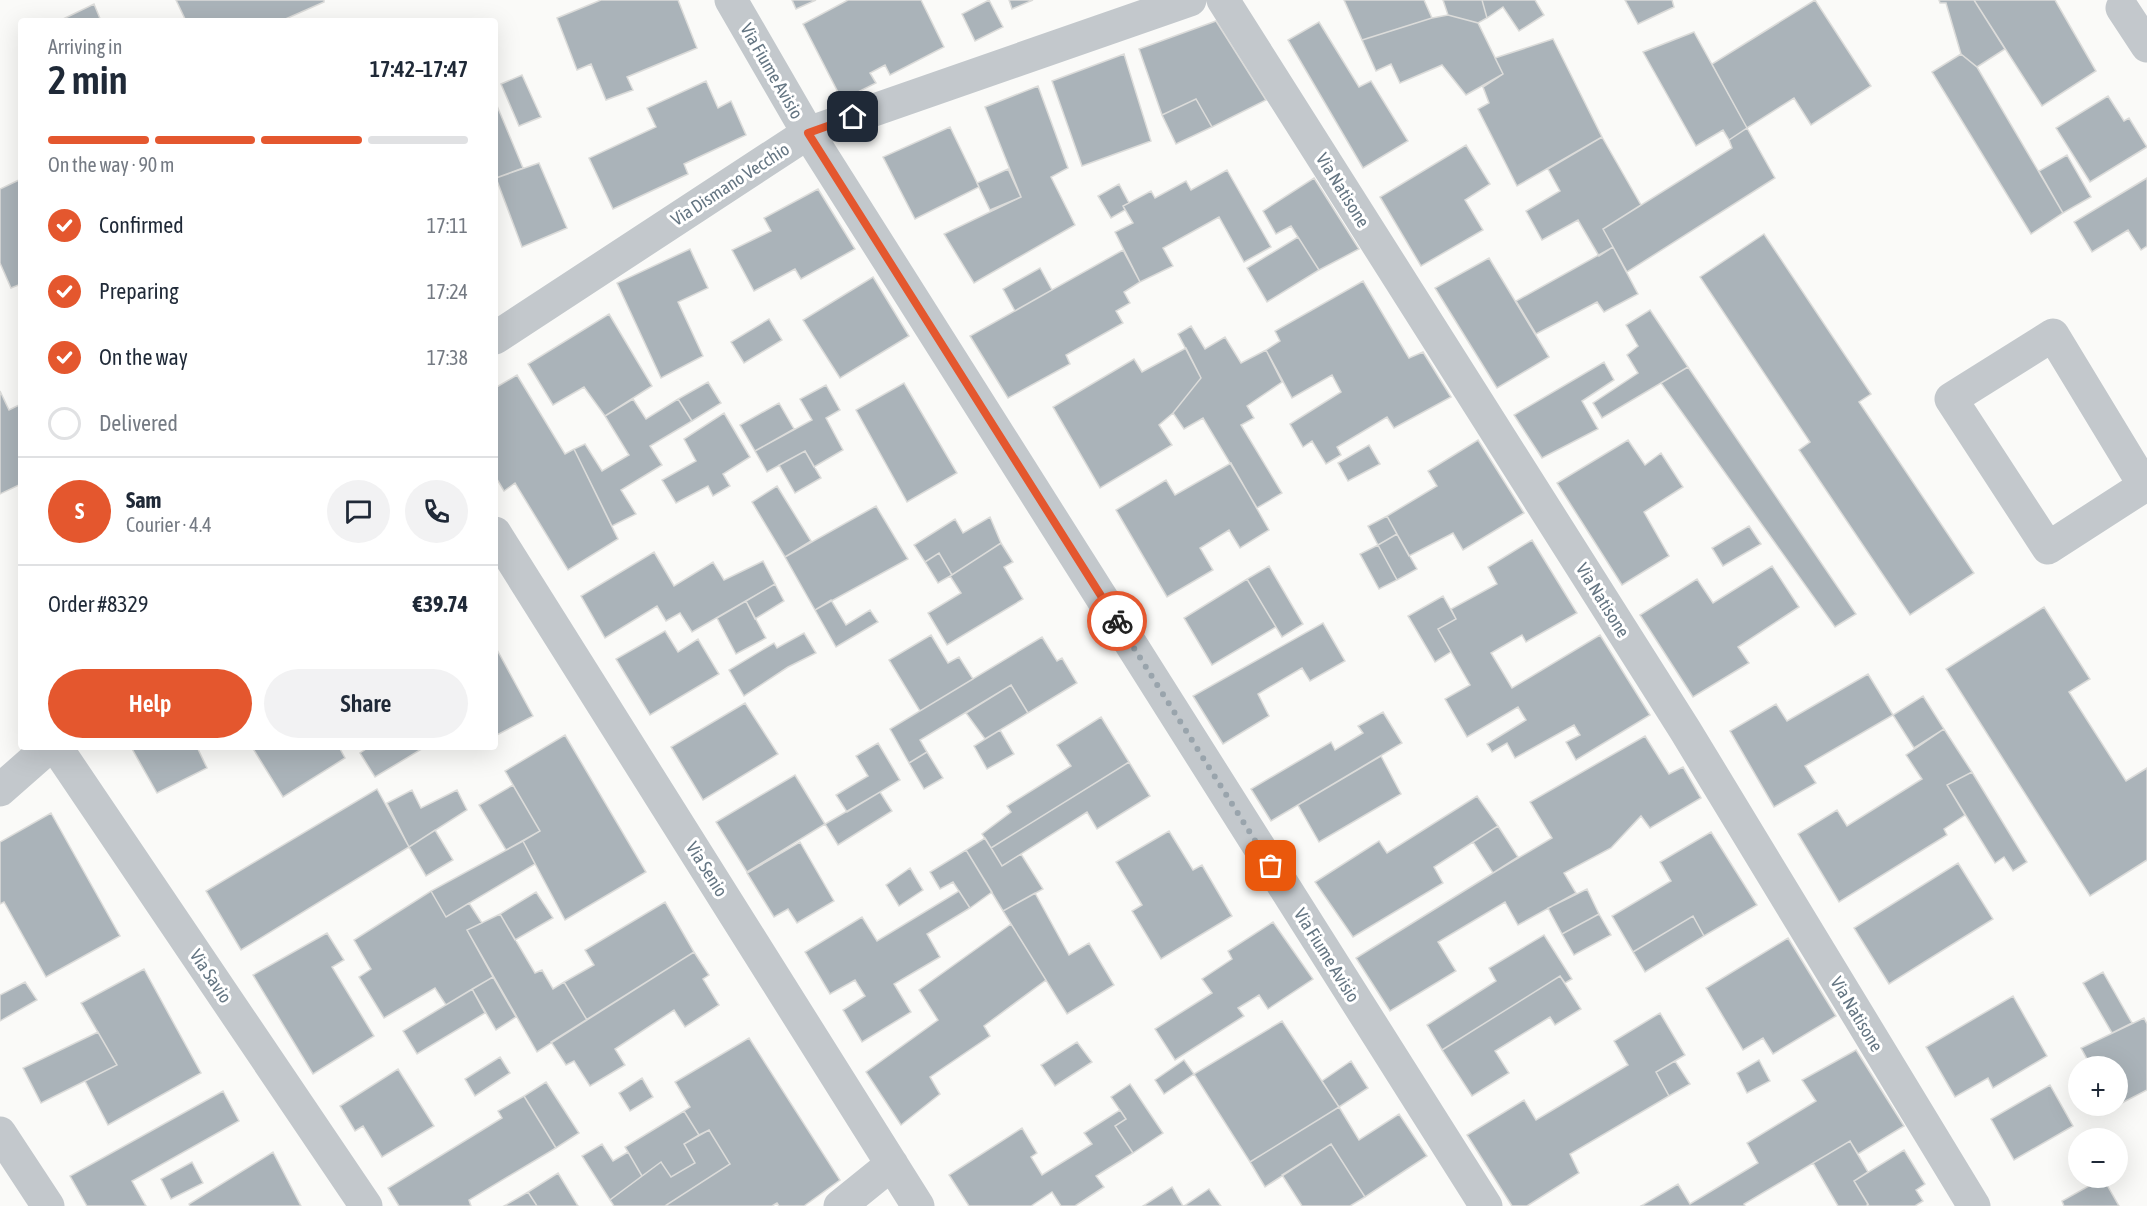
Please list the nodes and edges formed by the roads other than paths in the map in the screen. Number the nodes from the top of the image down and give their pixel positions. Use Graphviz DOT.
graph roads {
  1 [pos="731,0"];
  2 [pos="1190,0"];
  3 [pos="1223,0"];
  4 [pos="2122,8"];
  5 [pos="2147,46"];
  6 [pos="808,133"];
  7 [pos="498,336"];
  8 [pos="2146,485"];
  9 [pos="498,538"];
  10 [pos="46,750"];
  11 [pos="58,750"];
  12 [pos="0,790"];
  13 [pos="0,1133"];
  14 [pos="892,1164"];
  15 [pos="48,1206"];
  16 [pos="366,1206"];
  17 [pos="840,1206"];
  18 [pos="918,1206"];
  19 [pos="1486,1206"];
  20 [pos="1974,1206"];
  1 -- 6 [label="street, Via Fiume Avisio"];
  2 -- 6 [label="street, Via Dismano Vecchio"];
  3 -- 20 [label="street, Via Natisone"];
  4 -- 5 [label="street"];
  6 -- 7 [label="street, Via Dismano Vecchio"];
  6 -- 19 [label="street, Via Fiume Avisio"];
  8 -- 8 [label="street"];
  9 -- 14 [label="street, Via Senio"];
  10 -- 12 [label="street"];
  11 -- 16 [label="street, Via Savio"];
  13 -- 15 [label="street"];
  14 -- 17 [label="street"];
  14 -- 18 [label="street, Via Senio"];
}
